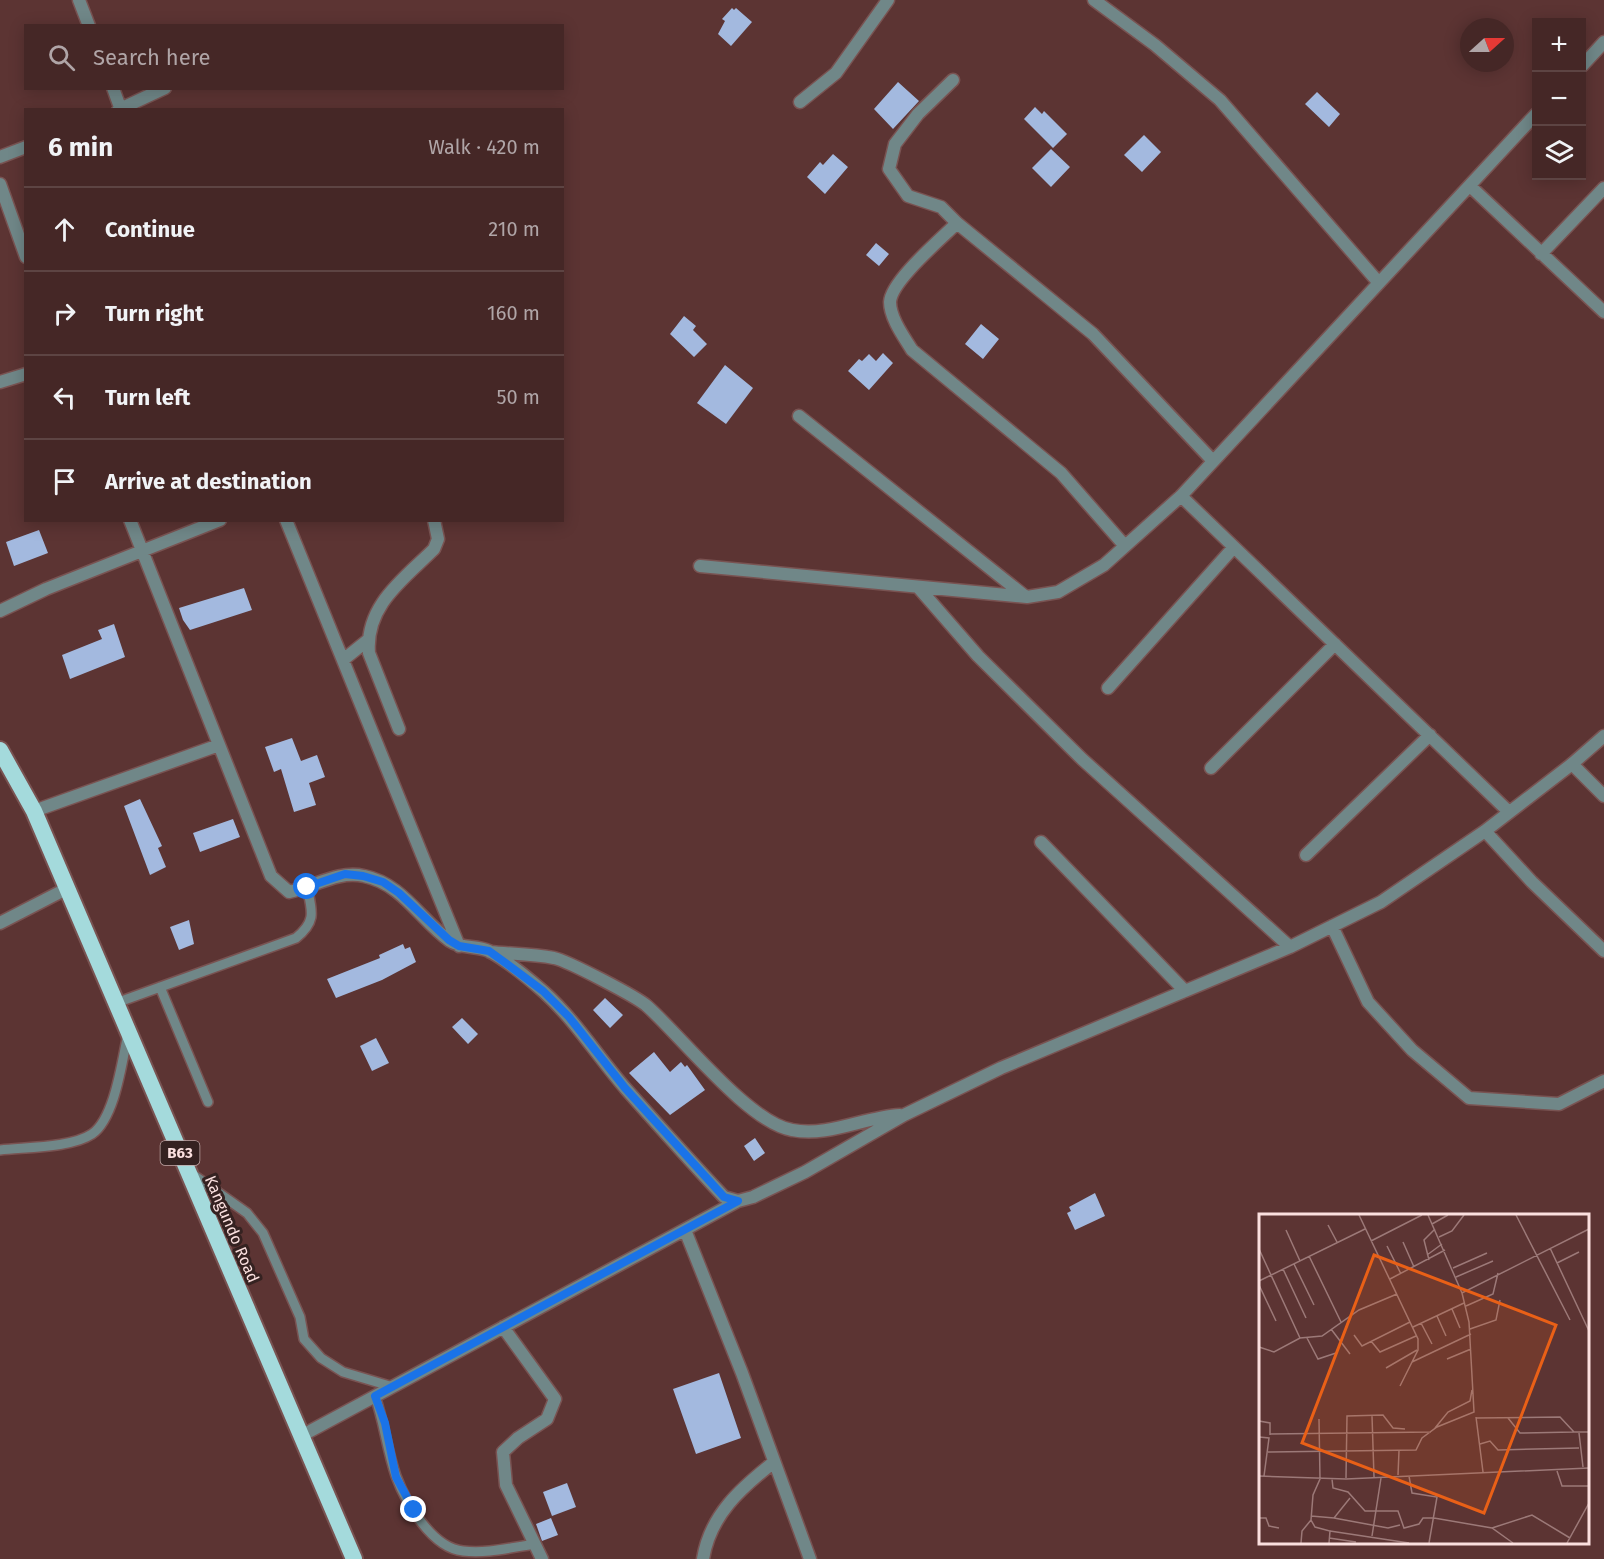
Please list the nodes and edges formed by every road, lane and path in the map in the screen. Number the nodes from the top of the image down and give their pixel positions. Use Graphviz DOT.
graph roads {
  1 [pos="79,0"];
  2 [pos="888,0"];
  3 [pos="1094,0"];
  4 [pos="88,24"];
  5 [pos="1604,42"];
  6 [pos="1586,61"];
  7 [pos="953,80"];
  8 [pos="114,90"];
  9 [pos="161,90"];
  10 [pos="800,102"];
  11 [pos="120,108"];
  12 [pos="122,108"];
  13 [pos="1532,118"];
  14 [pos="24,148"];
  15 [pos="0,157"];
  16 [pos="0,184"];
  17 [pos="1470,186"];
  18 [pos="1604,188"];
  19 [pos="957,223"];
  20 [pos="24,251"];
  21 [pos="1541,254"];
  22 [pos="1379,283"];
  23 [pos="1604,312"];
  24 [pos="24,375"];
  25 [pos="0,382"];
  26 [pos="799,416"];
  27 [pos="1213,461"];
  28 [pos="1181,496"];
  29 [pos="131,522"];
  30 [pos="215,522"];
  31 [pos="287,522"];
  32 [pos="434,522"];
  33 [pos="1125,546"];
  34 [pos="1234,547"];
  35 [pos="142,550"];
  36 [pos="700,566"];
  37 [pos="918,586"];
  38 [pos="1027,597"];
  39 [pos="0,611"];
  40 [pos="368,640"];
  41 [pos="1335,644"];
  42 [pos="343,660"];
  43 [pos="1108,688"];
  44 [pos="399,729"];
  45 [pos="1430,735"];
  46 [pos="1604,736"];
  47 [pos="219,745"];
  48 [pos="0,750"];
  49 [pos="1572,764"];
  50 [pos="1211,768"];
  51 [pos="1604,796"];
  52 [pos="34,811"];
  53 [pos="1508,811"];
  54 [pos="1485,831"];
  55 [pos="1041,842"];
  56 [pos="1306,855"];
  57 [pos="307,887"];
  58 [pos="66,889"];
  59 [pos="0,923"];
  60 [pos="1332,926"];
  61 [pos="459,946"];
  62 [pos="1290,947"];
  63 [pos="489,951"];
  64 [pos="1604,951"];
  65 [pos="160,987"];
  66 [pos="1185,991"];
  67 [pos="116,1003"];
  68 [pos="128,1032"];
  69 [pos="1604,1081"];
  70 [pos="208,1102"];
  71 [pos="904,1115"];
  72 [pos="0,1150"];
  73 [pos="187,1171"];
  74 [pos="738,1201"];
  75 [pos="685,1230"];
  76 [pos="503,1328"];
  77 [pos="393,1387"];
  78 [pos="375,1396"];
  79 [pos="301,1436"];
  80 [pos="774,1462"];
  81 [pos="536,1544"];
  82 [pos="354,1559"];
  83 [pos="542,1559"];
  84 [pos="703,1559"];
  85 [pos="810,1559"];
  1 -- 4 [label="street"];
  2 -- 10 [label="street"];
  3 -- 22 [label="street"];
  5 -- 6 [label="street"];
  7 -- 19 [label="street"];
  8 -- 11 [label="street"];
  9 -- 12 [label="street"];
  13 -- 17 [label="street"];
  14 -- 15 [label="street"];
  16 -- 20 [label="street"];
  17 -- 21 [label="street"];
  17 -- 22 [label="street"];
  18 -- 21 [label="street"];
  19 -- 27 [label="street"];
  19 -- 33 [label="street"];
  21 -- 23 [label="street"];
  22 -- 27 [label="street"];
  24 -- 25 [label="street"];
  26 -- 38 [label="street"];
  27 -- 28 [label="street"];
  28 -- 33 [label="street"];
  28 -- 34 [label="street"];
  29 -- 35 [label="street"];
  30 -- 35 [label="street"];
  31 -- 42 [label="street"];
  32 -- 40 [label="street"];
  33 -- 38 [label="street"];
  34 -- 41 [label="street"];
  34 -- 43 [label="street"];
  35 -- 39 [label="street"];
  35 -- 47 [label="street"];
  36 -- 37 [label="street"];
  37 -- 38 [label="street"];
  37 -- 62 [label="street"];
  40 -- 42 [label="street"];
  40 -- 44 [label="street"];
  41 -- 45 [label="street"];
  41 -- 50 [label="street"];
  42 -- 61 [label="street"];
  45 -- 53 [label="street"];
  45 -- 56 [label="street"];
  46 -- 49 [label="street"];
  47 -- 52 [label="street"];
  47 -- 57 [label="street"];
  48 -- 52 [label="highway, Kangundo Road / B63"];
  49 -- 51 [label="street"];
  49 -- 53 [label="street"];
  52 -- 58 [label="highway, Kangundo Road / B63"];
  53 -- 54 [label="street"];
  54 -- 60 [label="street"];
  54 -- 64 [label="street"];
  55 -- 66 [label="street"];
  57 -- 61 [label="street"];
  57 -- 65 [label="lane"];
  58 -- 59 [label="street"];
  58 -- 67 [label="highway, Kangundo Road / B63"];
  60 -- 62 [label="street"];
  60 -- 69 [label="street"];
  61 -- 63 [label="street"];
  62 -- 66 [label="street"];
  63 -- 71 [label="street"];
  63 -- 74 [label="street"];
  65 -- 67 [label="lane"];
  65 -- 70 [label="lane"];
  66 -- 71 [label="street"];
  67 -- 68 [label="highway, Kangundo Road / B63"];
  68 -- 72 [label="lane"];
  68 -- 73 [label="highway, Kangundo Road / B63"];
  71 -- 74 [label="street"];
  73 -- 77 [label="lane"];
  73 -- 79 [label="highway, Kangundo Road / B63"];
  74 -- 75 [label="street"];
  75 -- 76 [label="street"];
  75 -- 80 [label="street"];
  76 -- 77 [label="street"];
  76 -- 81 [label="street"];
  77 -- 78 [label="street"];
  78 -- 79 [label="street"];
  78 -- 81 [label="lane"];
  79 -- 82 [label="highway, Kangundo Road / B63"];
  80 -- 84 [label="street"];
  80 -- 85 [label="street"];
  81 -- 83 [label="street"];
}
